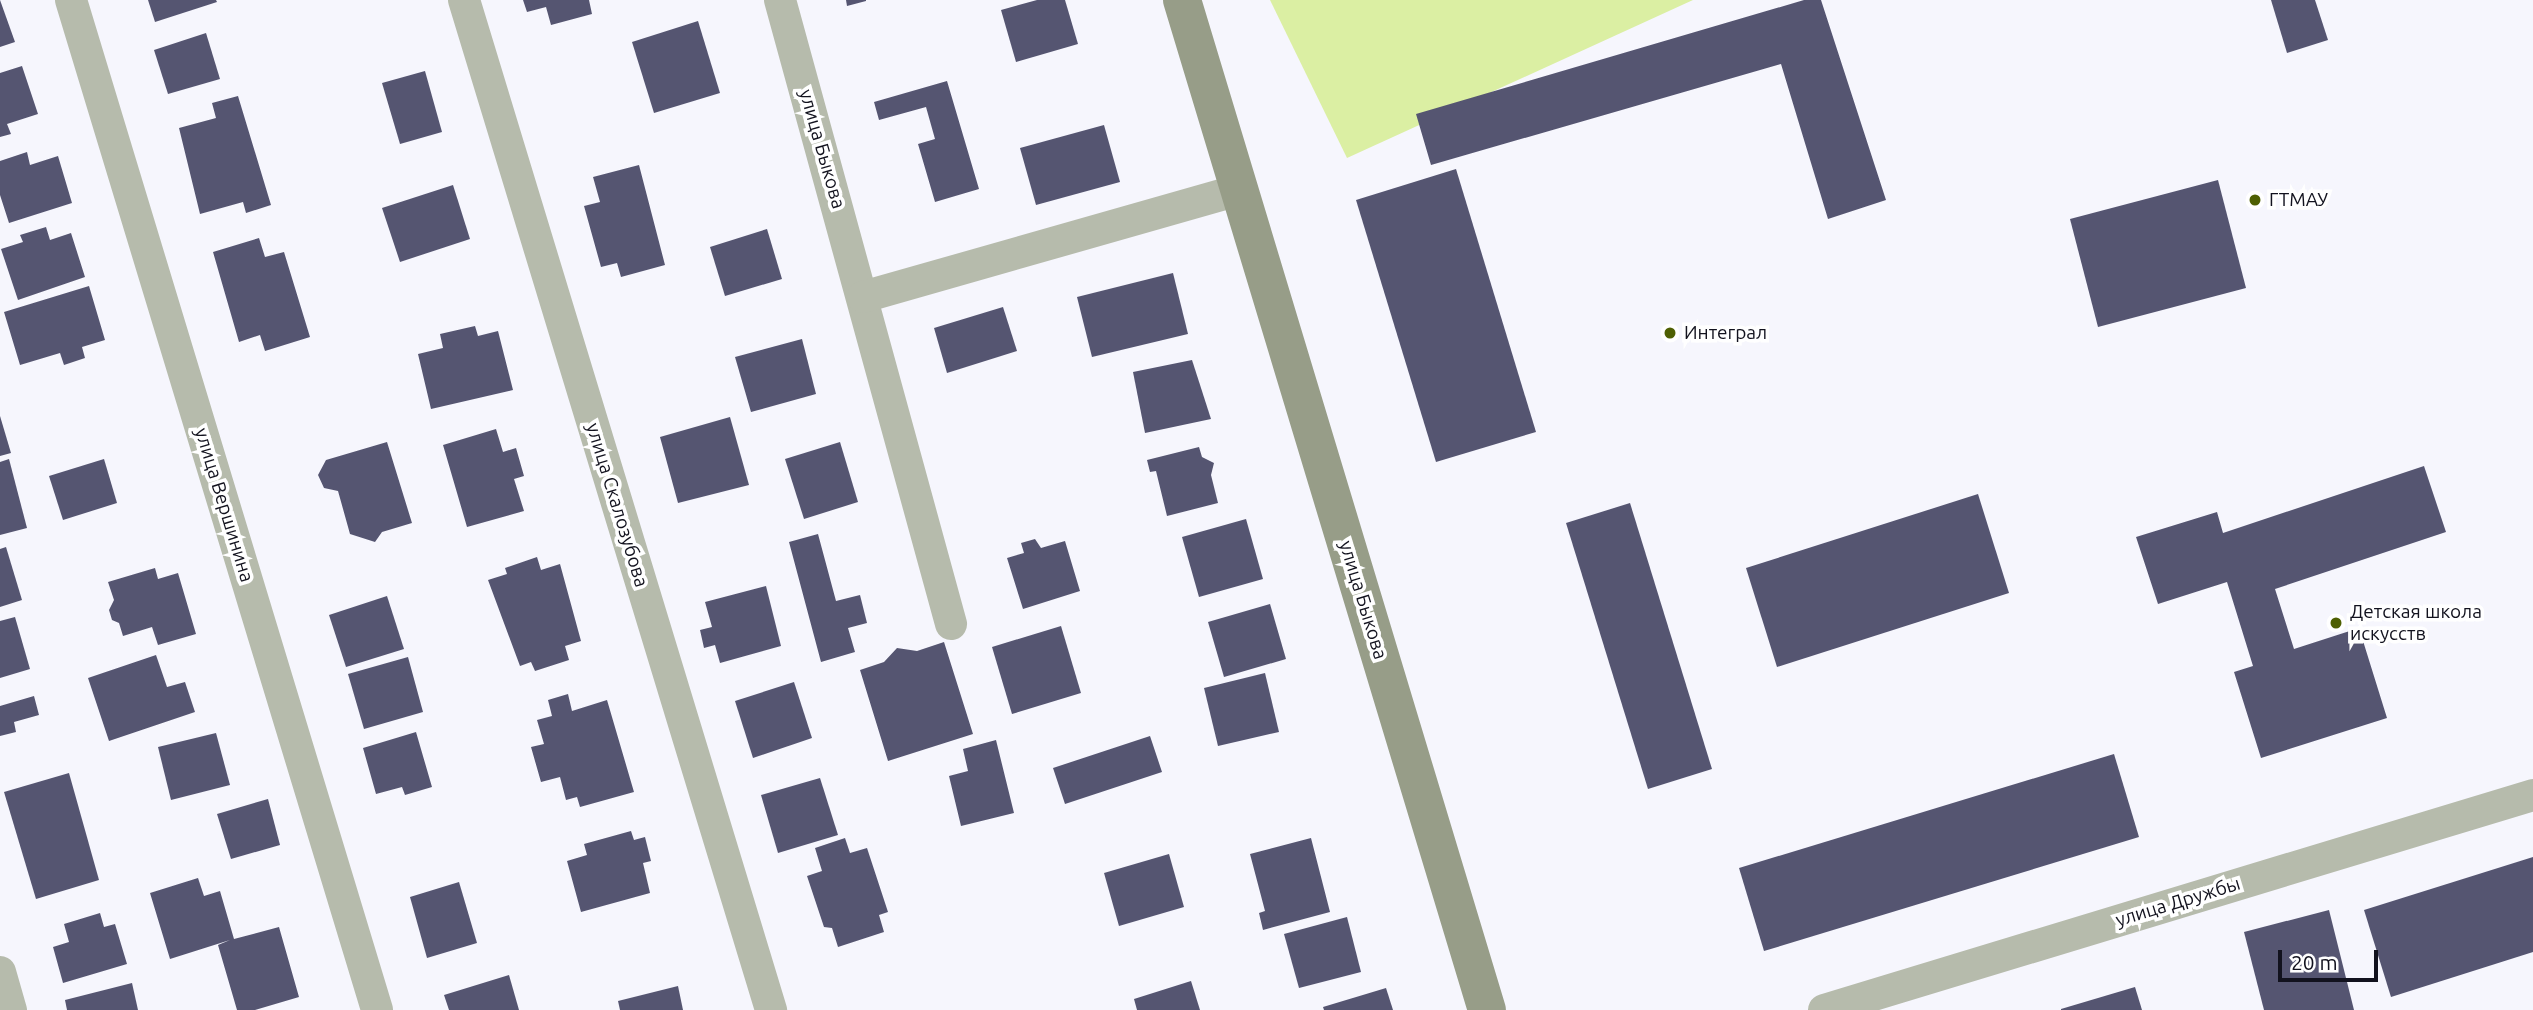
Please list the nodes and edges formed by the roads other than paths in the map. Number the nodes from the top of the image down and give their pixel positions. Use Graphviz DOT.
graph roads {
  1 [pos="71,0"];
  2 [pos="464,0"];
  3 [pos="780,0"];
  4 [pos="1182,0"];
  5 [pos="1239,190"];
  6 [pos="863,297"];
  7 [pos="951,624"];
  8 [pos="2533,795"];
  9 [pos="0,972"];
  10 [pos="11,1010"];
  11 [pos="377,1010"];
  12 [pos="771,1010"];
  13 [pos="1487,1010"];
  14 [pos="1824,1010"];
  1 -- 11 [label="street, улица Вершинина"];
  2 -- 12 [label="street, улица Скалозубова"];
  3 -- 6 [label="street, улица Быкова"];
  4 -- 5 [label="street, улица Быкова"];
  5 -- 6 [label="street"];
  5 -- 13 [label="street, улица Быкова"];
  6 -- 7 [label="street, улица Быкова"];
  8 -- 14 [label="street, улица Дружбы"];
  9 -- 10 [label="street"];
}
